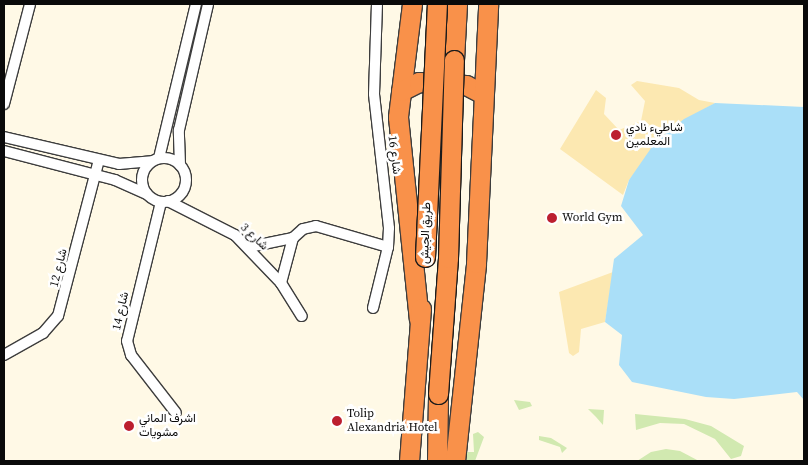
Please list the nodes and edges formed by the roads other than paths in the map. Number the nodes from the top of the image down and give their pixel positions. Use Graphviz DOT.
graph roads {
  1 [pos="30,4"];
  2 [pos="196,4"];
  3 [pos="208,4"];
  4 [pos="377,4"];
  5 [pos="412,4"];
  6 [pos="436,4"];
  7 [pos="457,4"];
  8 [pos="488,4"];
  9 [pos="401,91"];
  10 [pos="483,94"];
  11 [pos="4,104"];
  12 [pos="4,137"];
  13 [pos="4,151"];
  14 [pos="99,160"];
  15 [pos="156,160"];
  16 [pos="180,165"];
  17 [pos="95,174"];
  18 [pos="147,194"];
  19 [pos="164,201"];
  20 [pos="294,238"];
  21 [pos="249,247"];
  22 [pos="388,247"];
  23 [pos="281,283"];
  24 [pos="372,308"];
  25 [pos="302,316"];
  26 [pos="420,319"];
  27 [pos="4,355"];
  28 [pos="176,413"];
  29 [pos="409,461"];
  30 [pos="437,461"];
  31 [pos="455,461"];
  1 -- 11 [label="street"];
  2 -- 15 [label="street"];
  3 -- 16 [label="street"];
  4 -- 22 [label="street, شارع 16"];
  5 -- 9 [label="highway"];
  6 -- 26 [label="highway, طريق الجيش, bridge"];
  7 -- 30 [label="highway, طريق الجيش, bridge"];
  8 -- 10 [label="highway"];
  9 -- 10 [label="highway"];
  9 -- 26 [label="highway"];
  10 -- 31 [label="highway"];
  12 -- 14 [label="street"];
  13 -- 17 [label="street"];
  14 -- 15 [label="street"];
  14 -- 17 [label="street, شارع 12"];
  15 -- 16 [label="street"];
  15 -- 18 [label="street"];
  16 -- 19 [label="street"];
  17 -- 18 [label="street"];
  17 -- 27 [label="street, شارع 12"];
  18 -- 19 [label="street"];
  19 -- 21 [label="street, شارع 3"];
  19 -- 28 [label="street, شارع 14"];
  20 -- 21 [label="street"];
  20 -- 22 [label="street"];
  20 -- 23 [label="street"];
  21 -- 23 [label="street, شارع 3"];
  22 -- 24 [label="street, شارع 16"];
  23 -- 25 [label="street, شارع 3"];
  26 -- 29 [label="highway, طريق الجيش"];
}
